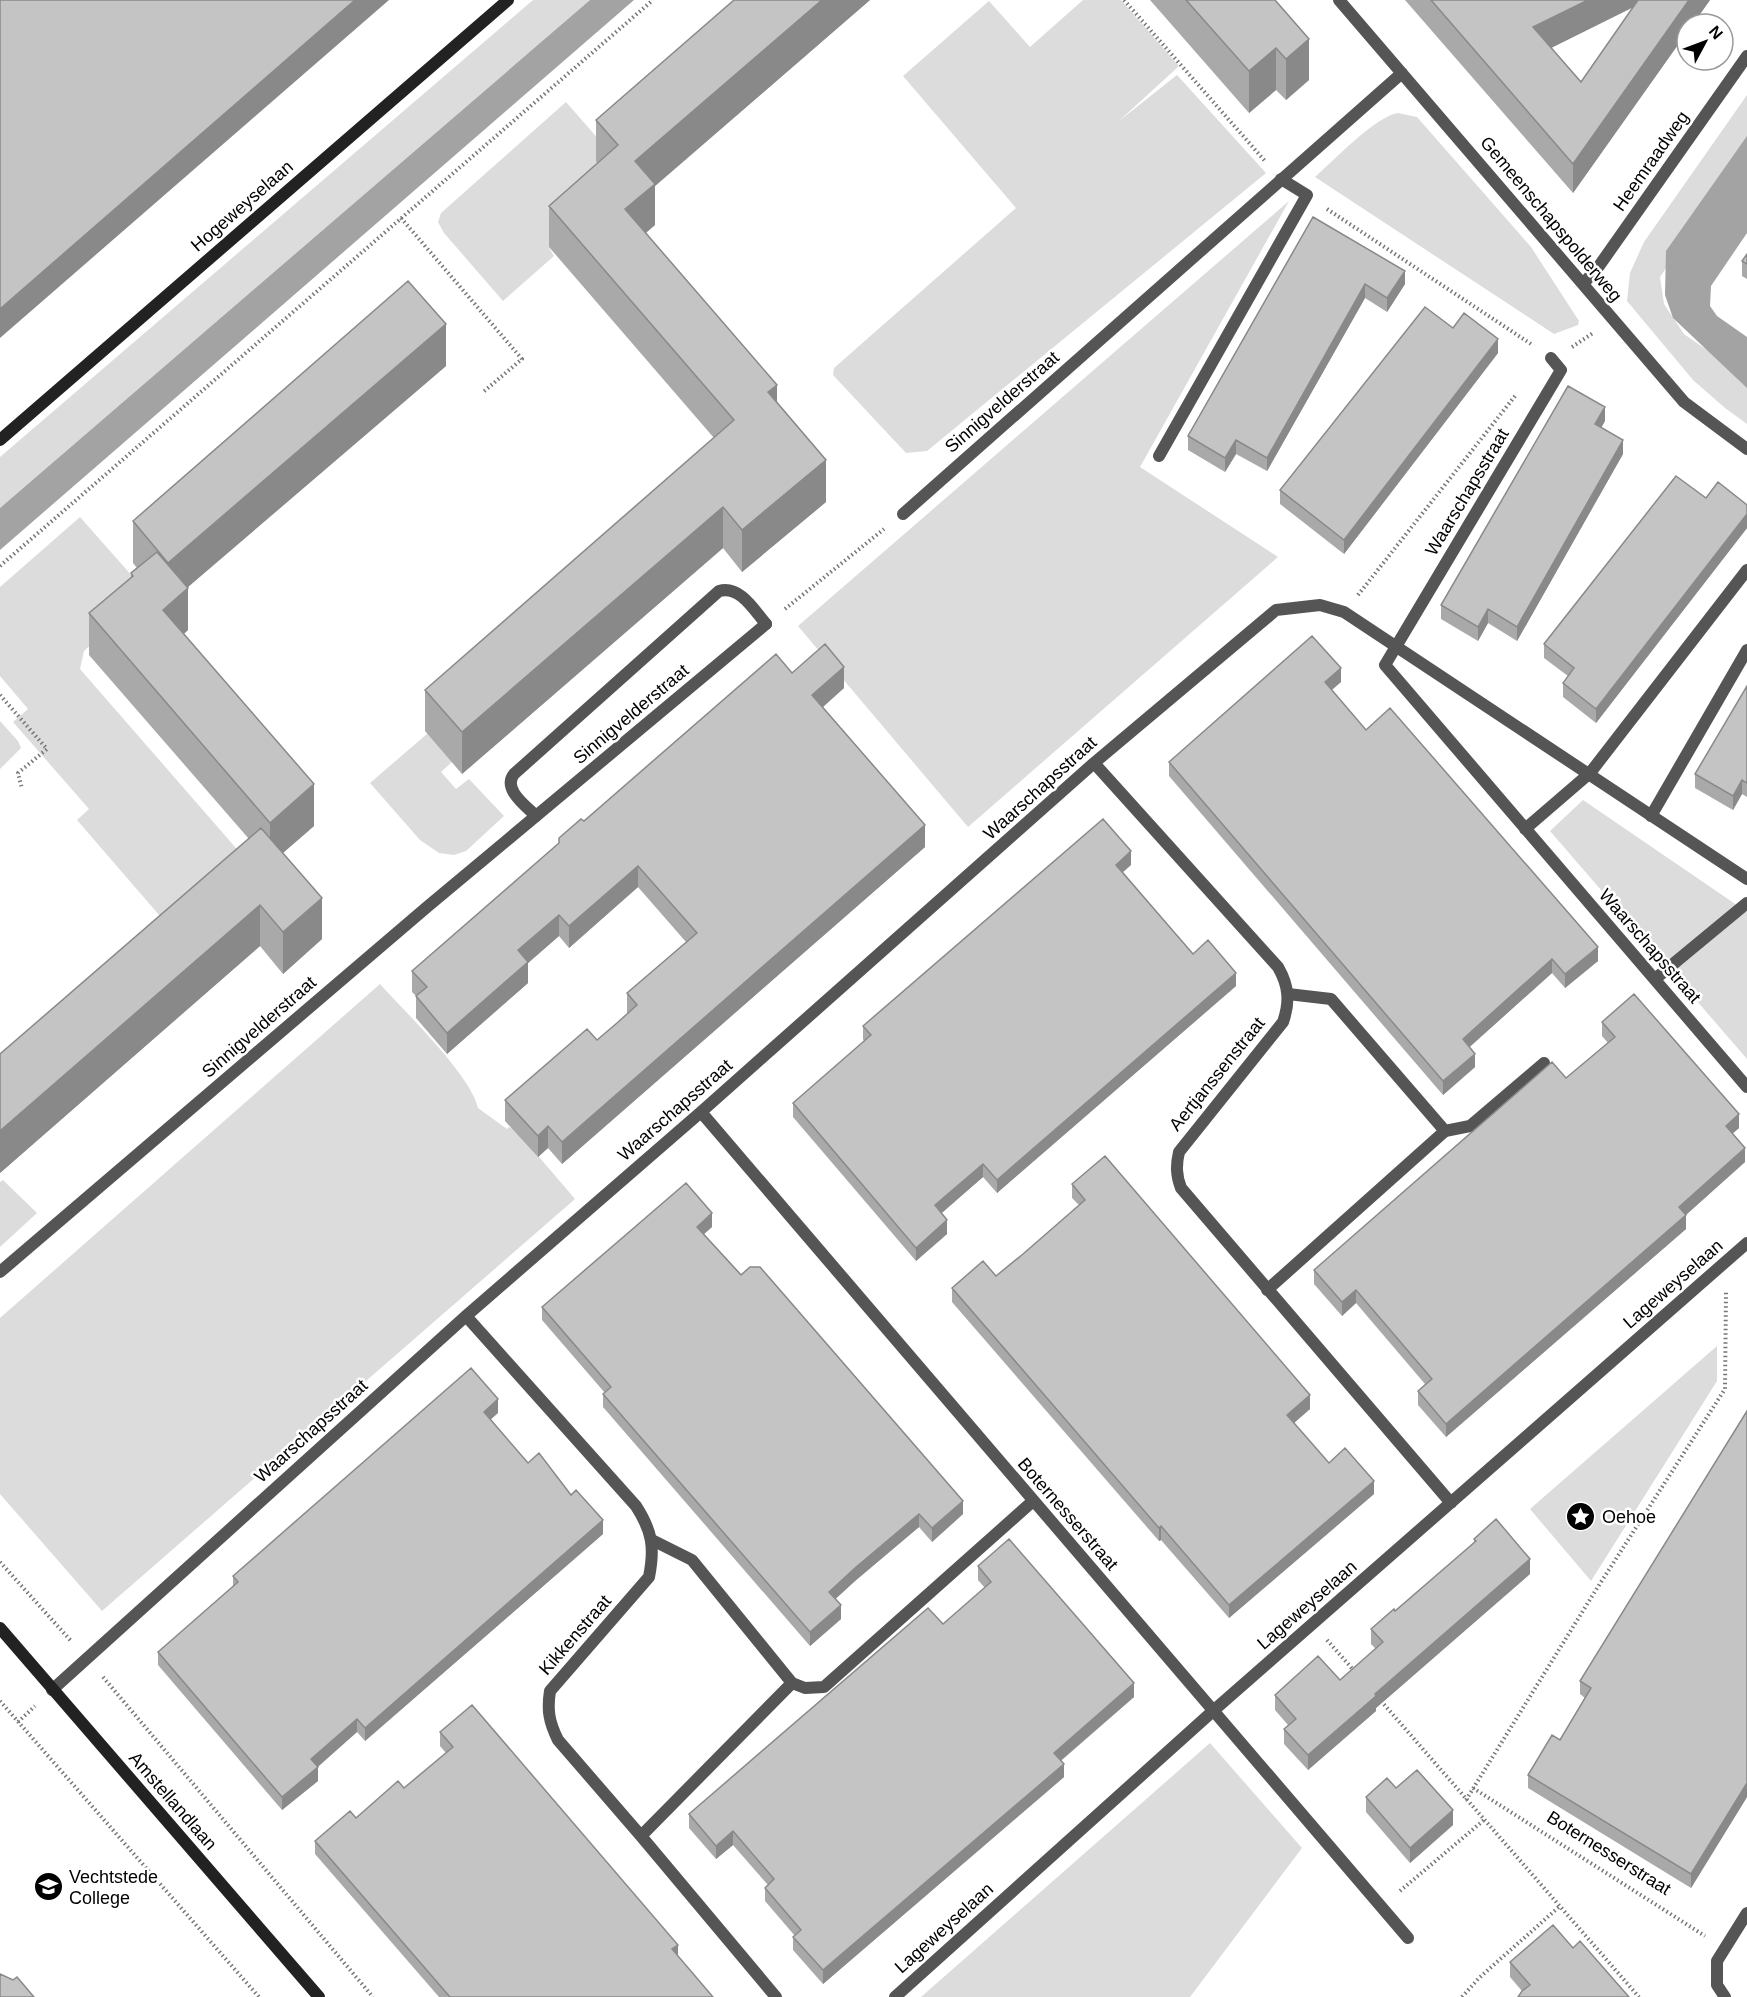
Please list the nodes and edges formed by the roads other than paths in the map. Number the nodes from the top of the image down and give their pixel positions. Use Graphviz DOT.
graph roads {
  1 [pos="508,0"];
  2 [pos="1339,0"];
  3 [pos="1747,56"];
  4 [pos="1402,73"];
  5 [pos="1281,179"];
  6 [pos="1582,284"];
  7 [pos="1551,358"];
  8 [pos="0,440"];
  9 [pos="1747,449"];
  10 [pos="1159,456"];
  11 [pos="903,514"];
  12 [pos="1747,570"];
  13 [pos="1395,645"];
  14 [pos="1747,650"];
  15 [pos="1094,763"];
  16 [pos="1590,773"];
  17 [pos="536,816"];
  18 [pos="1651,816"];
  19 [pos="1526,829"];
  20 [pos="1747,879"];
  21 [pos="1747,903"];
  22 [pos="1655,979"];
  23 [pos="1288,994"];
  24 [pos="1544,1063"];
  25 [pos="1747,1087"];
  26 [pos="701,1112"];
  27 [pos="1444,1131"];
  28 [pos="1747,1243"];
  29 [pos="0,1272"];
  30 [pos="1267,1290"];
  31 [pos="466,1316"];
  32 [pos="1033,1501"];
  33 [pos="1451,1503"];
  34 [pos="652,1540"];
  35 [pos="0,1628"];
  36 [pos="792,1683"];
  37 [pos="52,1690"];
  38 [pos="1213,1711"];
  39 [pos="642,1836"];
  40 [pos="1747,1913"];
  41 [pos="1408,1938"];
  42 [pos="320,1997"];
  43 [pos="776,1997"];
  44 [pos="895,1997"];
  45 [pos="1725,1997"];
  1 -- 8 [label="main road, Hogeweyselaan"];
  2 -- 4 [label="street, Gemeenschapspolderweg"];
  3 -- 6 [label="street, Heemraadweg"];
  4 -- 5 [label="street, Sinnigvelderstraat"];
  4 -- 6 [label="street, Gemeenschapspolderweg"];
  5 -- 10 [label="street"];
  5 -- 11 [label="street, Sinnigvelderstraat"];
  6 -- 9 [label="street, Gemeenschapspolderweg"];
  7 -- 13 [label="street, Waarschapsstraat"];
  12 -- 16 [label="street"];
  13 -- 15 [label="street, Waarschapsstraat"];
  13 -- 16 [label="street, Waarschapsstraat"];
  13 -- 19 [label="street, Waarschapsstraat"];
  14 -- 18 [label="street"];
  15 -- 23 [label="street"];
  15 -- 26 [label="street, Waarschapsstraat"];
  16 -- 18 [label="street, Waarschapsstraat"];
  16 -- 19 [label="street"];
  17 -- 17 [label="street, Sinnigvelderstraat"];
  17 -- 29 [label="street, Sinnigvelderstraat"];
  18 -- 20 [label="street, Waarschapsstraat"];
  19 -- 22 [label="street, Waarschapsstraat"];
  21 -- 22 [label="street"];
  22 -- 25 [label="street, Waarschapsstraat"];
  23 -- 27 [label="street"];
  23 -- 30 [label="street, Aertjanssenstraat"];
  24 -- 27 [label="street"];
  26 -- 31 [label="street, Waarschapsstraat"];
  26 -- 32 [label="street, Boternesserstraat"];
  27 -- 30 [label="street"];
  28 -- 33 [label="street, Lageweyselaan"];
  30 -- 33 [label="street, Aertjanssenstraat"];
  31 -- 34 [label="street, Kikkenstraat"];
  31 -- 37 [label="street, Waarschapsstraat"];
  32 -- 36 [label="street"];
  32 -- 38 [label="street, Boternesserstraat"];
  33 -- 38 [label="street, Lageweyselaan"];
  34 -- 36 [label="street"];
  34 -- 39 [label="street, Kikkenstraat"];
  35 -- 37 [label="main road, Amstellandlaan"];
  36 -- 39 [label="street"];
  37 -- 42 [label="main road, Amstellandlaan"];
  38 -- 41 [label="street, Boternesserstraat"];
  38 -- 44 [label="street, Lageweyselaan"];
  39 -- 43 [label="street, Kikkenstraat"];
  40 -- 45 [label="street"];
}
